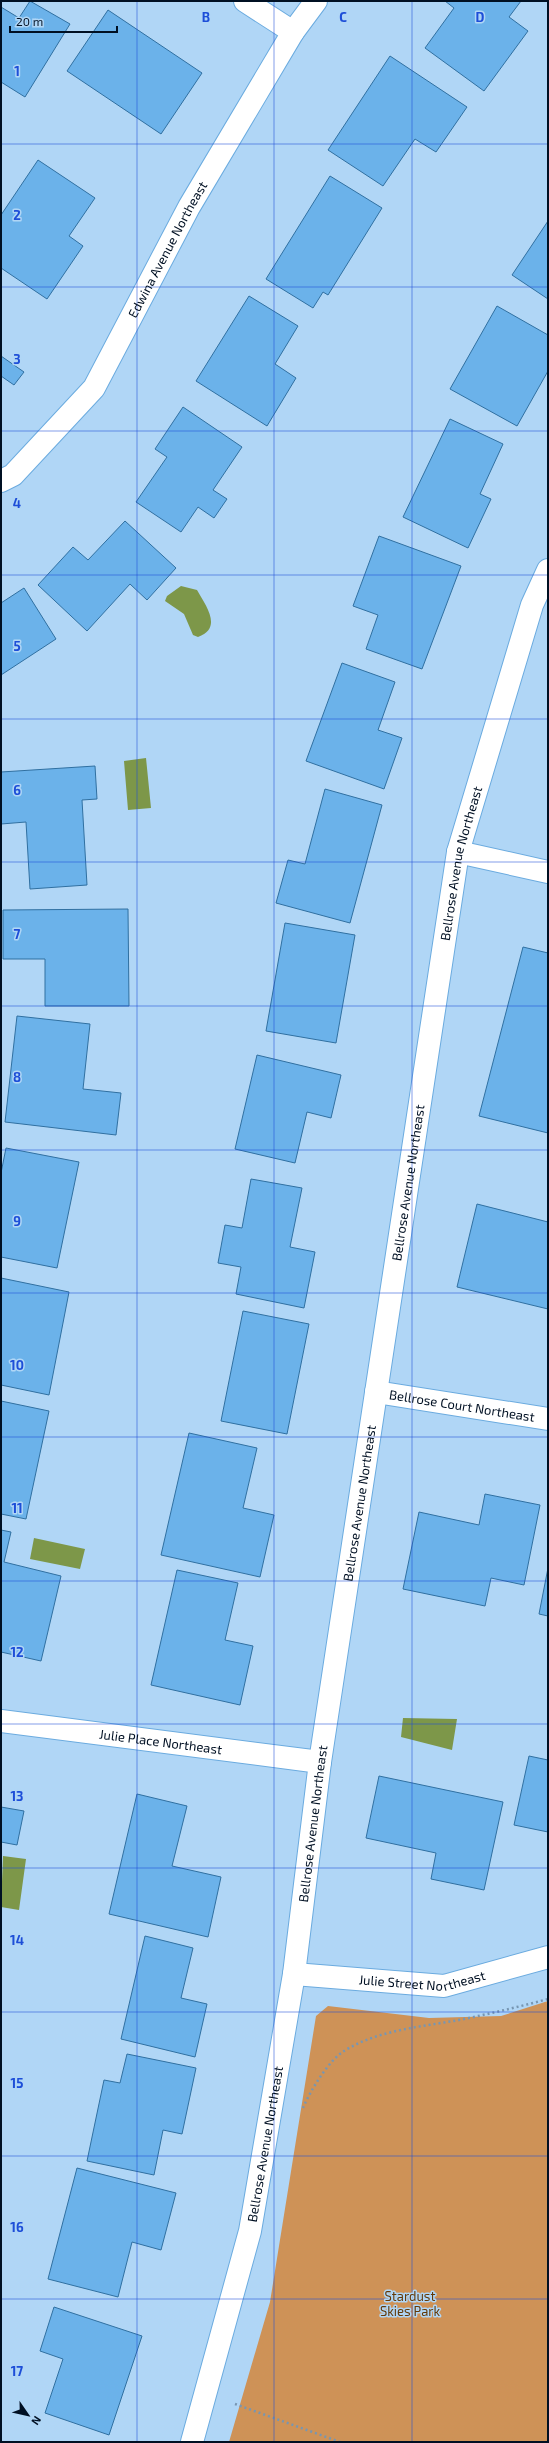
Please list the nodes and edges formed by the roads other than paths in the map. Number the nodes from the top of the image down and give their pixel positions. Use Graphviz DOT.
graph roads {
  1 [pos="246,1"];
  2 [pos="316,1"];
  3 [pos="293,32"];
  4 [pos="1,481"];
  5 [pos="548,570"];
  6 [pos="458,852"];
  7 [pos="548,872"];
  8 [pos="376,1392"];
  9 [pos="548,1419"];
  10 [pos="1,1721"];
  11 [pos="320,1762"];
  12 [pos="548,1957"];
  13 [pos="294,1974"];
  14 [pos="192,2442"];
  1 -- 3 [label="street"];
  2 -- 3 [label="street, Edwina Avenue Northeast"];
  3 -- 4 [label="street, Edwina Avenue Northeast"];
  5 -- 6 [label="street, Bellrose Avenue Northeast"];
  6 -- 7 [label="street"];
  6 -- 8 [label="street, Bellrose Avenue Northeast"];
  8 -- 9 [label="street, Bellrose Court Northeast"];
  8 -- 11 [label="street, Bellrose Avenue Northeast"];
  10 -- 11 [label="street, Julie Place Northeast"];
  11 -- 13 [label="street, Bellrose Avenue Northeast"];
  12 -- 13 [label="street, Julie Street Northeast"];
  13 -- 14 [label="street, Bellrose Avenue Northeast"];
}
